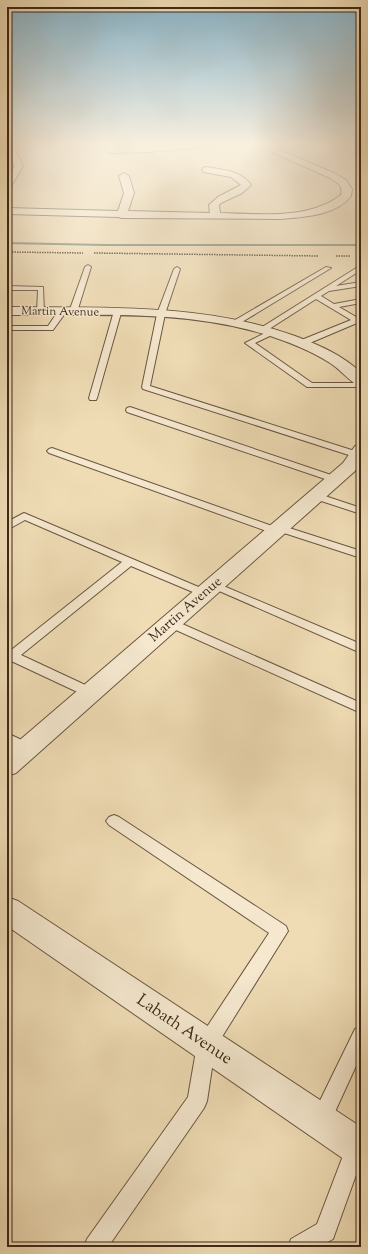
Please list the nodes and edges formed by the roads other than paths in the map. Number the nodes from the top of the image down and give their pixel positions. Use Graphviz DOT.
graph roads {
  1 [pos="126,203"];
  2 [pos="216,203"];
  3 [pos="336,203"];
  4 [pos="7,211"];
  5 [pos="122,215"];
  6 [pos="215,216"];
  7 [pos="88,267"];
  8 [pos="361,267"];
  9 [pos="328,268"];
  10 [pos="177,269"];
  11 [pos="361,284"];
  12 [pos="7,288"];
  13 [pos="325,289"];
  14 [pos="316,296"];
  15 [pos="361,301"];
  16 [pos="332,306"];
  17 [pos="7,311"];
  18 [pos="41,312"];
  19 [pos="67,312"];
  20 [pos="117,313"];
  21 [pos="161,314"];
  22 [pos="359,321"];
  23 [pos="234,322"];
  24 [pos="13,328"];
  25 [pos="268,331"];
  26 [pos="302,343"];
  27 [pos="360,380"];
  28 [pos="93,398"];
  29 [pos="130,410"];
  30 [pos="52,451"];
  31 [pos="359,453"];
  32 [pos="334,479"];
  33 [pos="316,496"];
  34 [pos="361,511"];
  35 [pos="7,527"];
  36 [pos="277,529"];
  37 [pos="361,556"];
  38 [pos="130,562"];
  39 [pos="209,589"];
  40 [pos="171,623"];
  41 [pos="361,649"];
  42 [pos="10,655"];
  43 [pos="91,693"];
  44 [pos="361,708"];
  45 [pos="7,738"];
  46 [pos="27,749"];
  47 [pos="7,766"];
  48 [pos="114,821"];
  49 [pos="7,910"];
  50 [pos="361,1035"];
  51 [pos="206,1045"];
  52 [pos="320,1122"];
  53 [pos="359,1148"];
  54 [pos="95,1247"];
  55 [pos="299,1247"];
  1 -- 5 [label="street"];
  2 -- 6 [label="street"];
  3 -- 6 [label="street"];
  4 -- 5 [label="street"];
  5 -- 6 [label="street"];
  7 -- 19 [label="lane"];
  8 -- 13 [label="lane"];
  9 -- 23 [label="lane"];
  10 -- 21 [label="lane"];
  11 -- 13 [label="lane"];
  12 -- 18 [label="lane"];
  13 -- 14 [label="lane"];
  14 -- 16 [label="lane"];
  14 -- 25 [label="lane"];
  15 -- 16 [label="lane"];
  16 -- 22 [label="lane"];
  17 -- 18 [label="street, Martin Avenue"];
  18 -- 19 [label="street, Martin Avenue"];
  19 -- 20 [label="street, Martin Avenue"];
  19 -- 24 [label="lane"];
  20 -- 21 [label="street, Martin Avenue"];
  20 -- 28 [label="lane"];
  21 -- 23 [label="street, Martin Avenue"];
  21 -- 31 [label="lane"];
  22 -- 26 [label="lane"];
  23 -- 25 [label="street, Martin Avenue"];
  25 -- 26 [label="street, Martin Avenue"];
  25 -- 27 [label="lane"];
  26 -- 27 [label="street, Martin Avenue"];
  29 -- 32 [label="lane"];
  30 -- 36 [label="lane"];
  31 -- 32 [label="street, Martin Avenue"];
  32 -- 33 [label="street, Martin Avenue"];
  33 -- 34 [label="lane"];
  33 -- 36 [label="street, Martin Avenue"];
  35 -- 38 [label="lane"];
  36 -- 37 [label="lane"];
  36 -- 39 [label="street, Martin Avenue"];
  38 -- 39 [label="lane"];
  38 -- 42 [label="lane"];
  39 -- 40 [label="street, Martin Avenue"];
  39 -- 41 [label="lane"];
  40 -- 43 [label="street, Martin Avenue"];
  40 -- 44 [label="lane"];
  42 -- 43 [label="lane"];
  43 -- 46 [label="street, Martin Avenue"];
  45 -- 46 [label="lane"];
  46 -- 47 [label="street, Martin Avenue"];
  48 -- 51 [label="lane"];
  49 -- 51 [label="street, Labath Avenue"];
  50 -- 52 [label="lane"];
  51 -- 52 [label="street, Labath Avenue"];
  51 -- 54 [label="lane"];
  52 -- 53 [label="street, Labath Avenue"];
  53 -- 55 [label="lane"];
}
